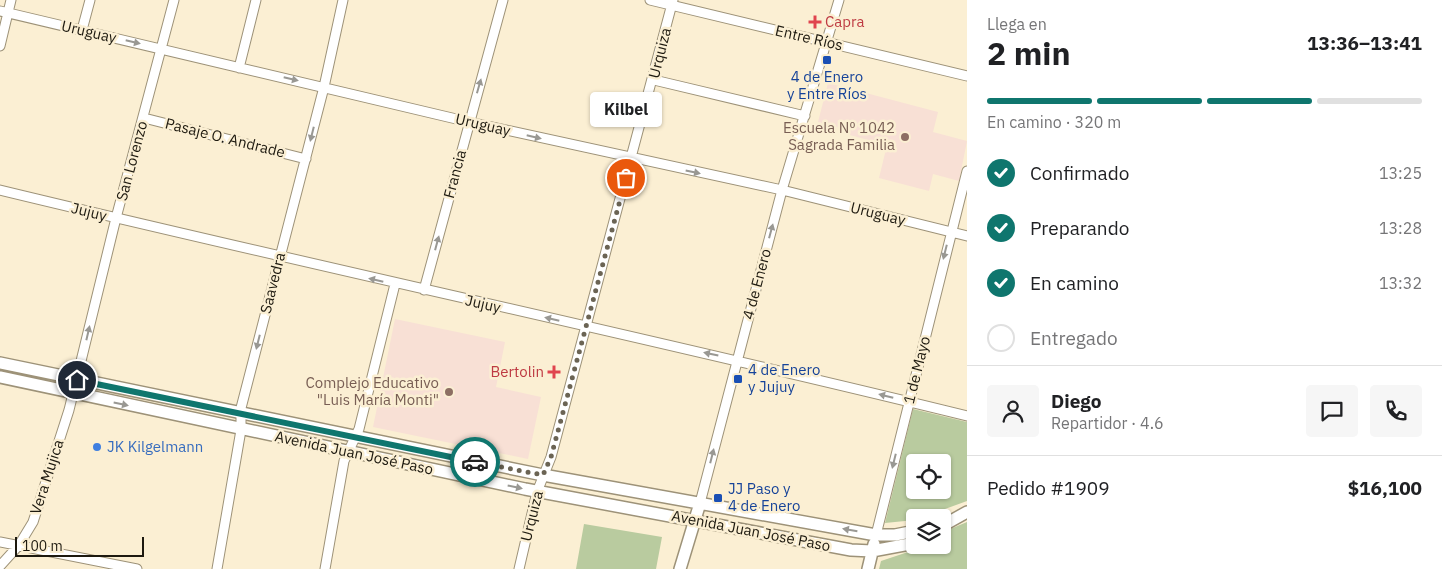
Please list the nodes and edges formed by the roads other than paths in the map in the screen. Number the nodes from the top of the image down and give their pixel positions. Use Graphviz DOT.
graph roads {
  1 [pos="11,0"];
  2 [pos="90,0"];
  3 [pos="174,0"];
  4 [pos="256,0"];
  5 [pos="343,0"];
  6 [pos="503,0"];
  7 [pos="650,0"];
  8 [pos="839,0"];
  9 [pos="673,3"];
  10 [pos="4,12"];
  11 [pos="82,30"];
  12 [pos="826,42"];
  13 [pos="0,46"];
  14 [pos="161,48"];
  15 [pos="239,68"];
  16 [pos="967,76"];
  17 [pos="654,80"];
  18 [pos="324,87"];
  19 [pos="805,116"];
  20 [pos="144,118"];
  21 [pos="469,122"];
  22 [pos="306,159"];
  23 [pos="631,159"];
  24 [pos="967,171"];
  25 [pos="0,190"];
  26 [pos="782,190"];
  27 [pos="116,218"];
  28 [pos="950,232"];
  29 [pos="967,236"];
  30 [pos="280,258"];
  31 [pos="394,284"];
  32 [pos="424,290"];
  33 [pos="585,327"];
  34 [pos="737,360"];
  35 [pos="0,363"];
  36 [pos="0,377"];
  37 [pos="77,380"];
  38 [pos="73,393"];
  39 [pos="909,402"];
  40 [pos="241,414"];
  41 [pos="967,416"];
  42 [pos="241,430"];
  43 [pos="355,438"];
  44 [pos="347,452"];
  45 [pos="543,475"];
  46 [pos="537,492"];
  47 [pos="700,503"];
  48 [pos="967,512"];
  49 [pos="951,520"];
  50 [pos="694,521"];
  51 [pos="906,533"];
  52 [pos="876,535"];
  53 [pos="0,542"];
  54 [pos="906,544"];
  55 [pos="19,545"];
  56 [pos="872,551"];
  57 [pos="0,566"];
  58 [pos="137,569"];
  59 [pos="217,569"];
  60 [pos="325,569"];
  61 [pos="519,569"];
  62 [pos="680,569"];
  63 [pos="868,569"];
  1 -- 10 [label="street"];
  2 -- 11 [label="street"];
  3 -- 14 [label="street, San Lorenzo"];
  4 -- 15 [label="street"];
  5 -- 18 [label="street, Saavedra"];
  21 -- 6 [label="street, Francia, one-way"];
  7 -- 9 [label="street, Entre Ríos"];
  8 -- 12 [label="street, 4 de Enero"];
  9 -- 12 [label="street, Entre Ríos"];
  9 -- 17 [label="street, Urquiza"];
  10 -- 11 [label="street, Uruguay"];
  10 -- 13 [label="street"];
  11 -- 14 [label="street, Uruguay, one-way"];
  12 -- 16 [label="street, Entre Ríos"];
  12 -- 19 [label="street, 4 de Enero"];
  14 -- 15 [label="street, Uruguay"];
  14 -- 20 [label="street, San Lorenzo"];
  15 -- 18 [label="street, Uruguay, one-way"];
  17 -- 19 [label="street"];
  17 -- 23 [label="street, Urquiza"];
  18 -- 21 [label="street, Uruguay"];
  18 -- 22 [label="street, Saavedra, one-way"];
  19 -- 26 [label="street, 4 de Enero"];
  20 -- 22 [label="street, Pasaje O. Andrade"];
  20 -- 27 [label="street, San Lorenzo"];
  21 -- 23 [label="street, Uruguay, one-way"];
  32 -- 21 [label="street, Francia, one-way"];
  22 -- 30 [label="street, Saavedra"];
  23 -- 26 [label="street, Uruguay, one-way"];
  23 -- 33 [label="street, Urquiza"];
  24 -- 28 [label="street, 1 de Mayo"];
  25 -- 27 [label="street, Jujuy"];
  26 -- 28 [label="street, Uruguay"];
  34 -- 26 [label="street, 4 de Enero, one-way"];
  27 -- 30 [label="street, Jujuy"];
  37 -- 27 [label="street, San Lorenzo, one-way"];
  28 -- 29 [label="street, Uruguay"];
  28 -- 39 [label="street, 1 de Mayo, one-way"];
  31 -- 30 [label="street, Jujuy, one-way"];
  30 -- 40 [label="street, Saavedra, one-way"];
  31 -- 32 [label="street, Jujuy"];
  31 -- 43 [label="street"];
  33 -- 32 [label="street, Jujuy, one-way"];
  34 -- 33 [label="street, Jujuy, one-way"];
  33 -- 45 [label="street, Urquiza"];
  39 -- 34 [label="street, Jujuy, one-way"];
  47 -- 34 [label="street, 4 de Enero, one-way"];
  35 -- 37 [label="main road, Avenida Juan José Paso"];
  36 -- 38 [label="main road, Avenida Juan José Paso"];
  37 -- 38 [label="street, Vera Mujica"];
  37 -- 40 [label="main road, Avenida Juan José Paso"];
  38 -- 42 [label="main road, Avenida Juan José Paso, one-way"];
  38 -- 55 [label="street, Vera Mujica"];
  39 -- 41 [label="street, Jujuy"];
  39 -- 52 [label="street, 1 de Mayo, one-way"];
  40 -- 42 [label="street, Saavedra"];
  40 -- 43 [label="main road, Avenida Juan José Paso"];
  42 -- 44 [label="main road, Avenida Juan José Paso"];
  42 -- 59 [label="street, Saavedra"];
  43 -- 44 [label="street"];
  43 -- 45 [label="main road, Avenida Juan José Paso"];
  44 -- 46 [label="main road, Avenida Juan José Paso, one-way"];
  44 -- 60 [label="street"];
  45 -- 46 [label="street, Urquiza"];
  45 -- 47 [label="main road, Avenida Juan José Paso"];
  46 -- 50 [label="main road, Avenida Juan José Paso"];
  46 -- 61 [label="street, Urquiza"];
  47 -- 50 [label="main road, 4 de Enero"];
  52 -- 47 [label="main road, Avenida Juan José Paso, one-way"];
  48 -- 49 [label="main road"];
  50 -- 56 [label="main road, Avenida Juan José Paso"];
  50 -- 62 [label="main road, 4 de Enero"];
  51 -- 52 [label="main road, Avenida Juan José Paso"];
  52 -- 56 [label="main road, 1 de Mayo"];
  53 -- 55 [label="street"];
  54 -- 56 [label="main road, Avenida Juan José Paso"];
  55 -- 57 [label="street, Vera Mujica"];
  55 -- 58 [label="street"];
  56 -- 63 [label="main road, 1 de Mayo"];
}
